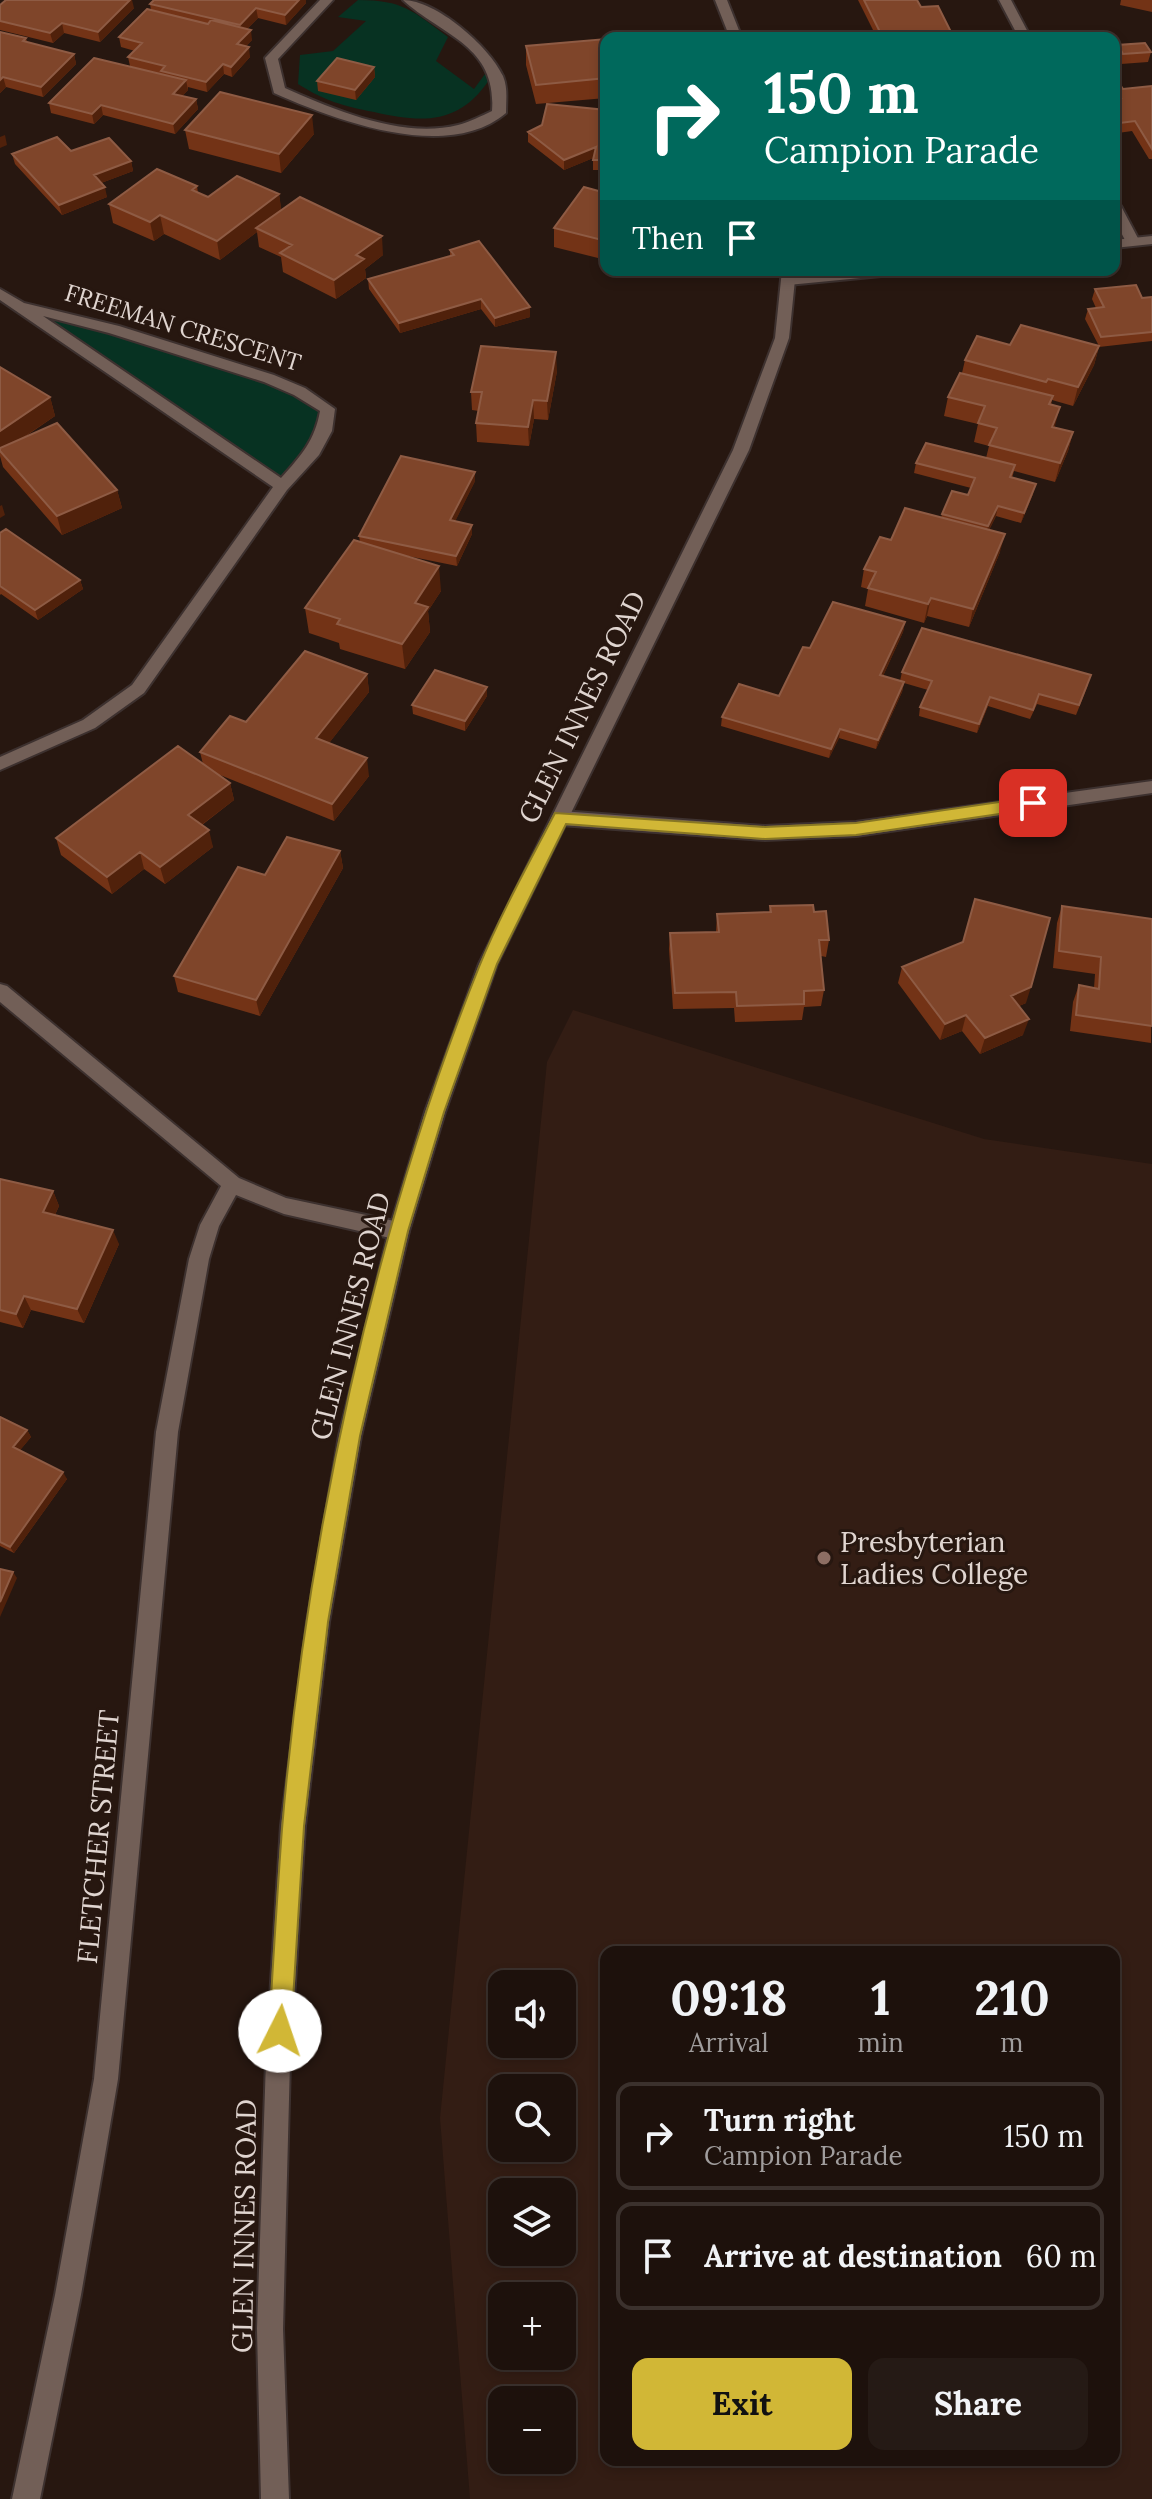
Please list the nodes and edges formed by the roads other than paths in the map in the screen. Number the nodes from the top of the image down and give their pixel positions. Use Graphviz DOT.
graph roads {
  1 [pos="327,0"];
  2 [pos="409,0"];
  3 [pos="721,0"];
  4 [pos="1005,0"];
  5 [pos="734,32"];
  6 [pos="1022,32"];
  7 [pos="1120,217"];
  8 [pos="1152,240"];
  9 [pos="1133,242"];
  10 [pos="1120,243"];
  11 [pos="788,276"];
  12 [pos="0,293"];
  13 [pos="22,307"];
  14 [pos="282,486"];
  15 [pos="0,764"];
  16 [pos="1152,787"];
  17 [pos="561,818"];
  18 [pos="0,991"];
  19 [pos="232,1184"];
  20 [pos="399,1231"];
  21 [pos="26,2499"];
  22 [pos="275,2499"];
  1 -- 2 [label="street"];
  3 -- 5 [label="street"];
  4 -- 6 [label="street"];
  7 -- 9 [label="street"];
  8 -- 9 [label="street"];
  9 -- 10 [label="street"];
  11 -- 17 [label="street, GLEN INNES ROAD"];
  12 -- 13 [label="street, FREEMAN CRESCENT"];
  13 -- 14 [label="street, FREEMAN CRESCENT"];
  13 -- 14 [label="street, FREEMAN CRESCENT"];
  14 -- 15 [label="street, FREEMAN CRESCENT"];
  16 -- 17 [label="street"];
  17 -- 20 [label="street, GLEN INNES ROAD"];
  18 -- 19 [label="street"];
  19 -- 20 [label="street"];
  19 -- 21 [label="street, FLETCHER STREET"];
  20 -- 22 [label="street, GLEN INNES ROAD"];
}
